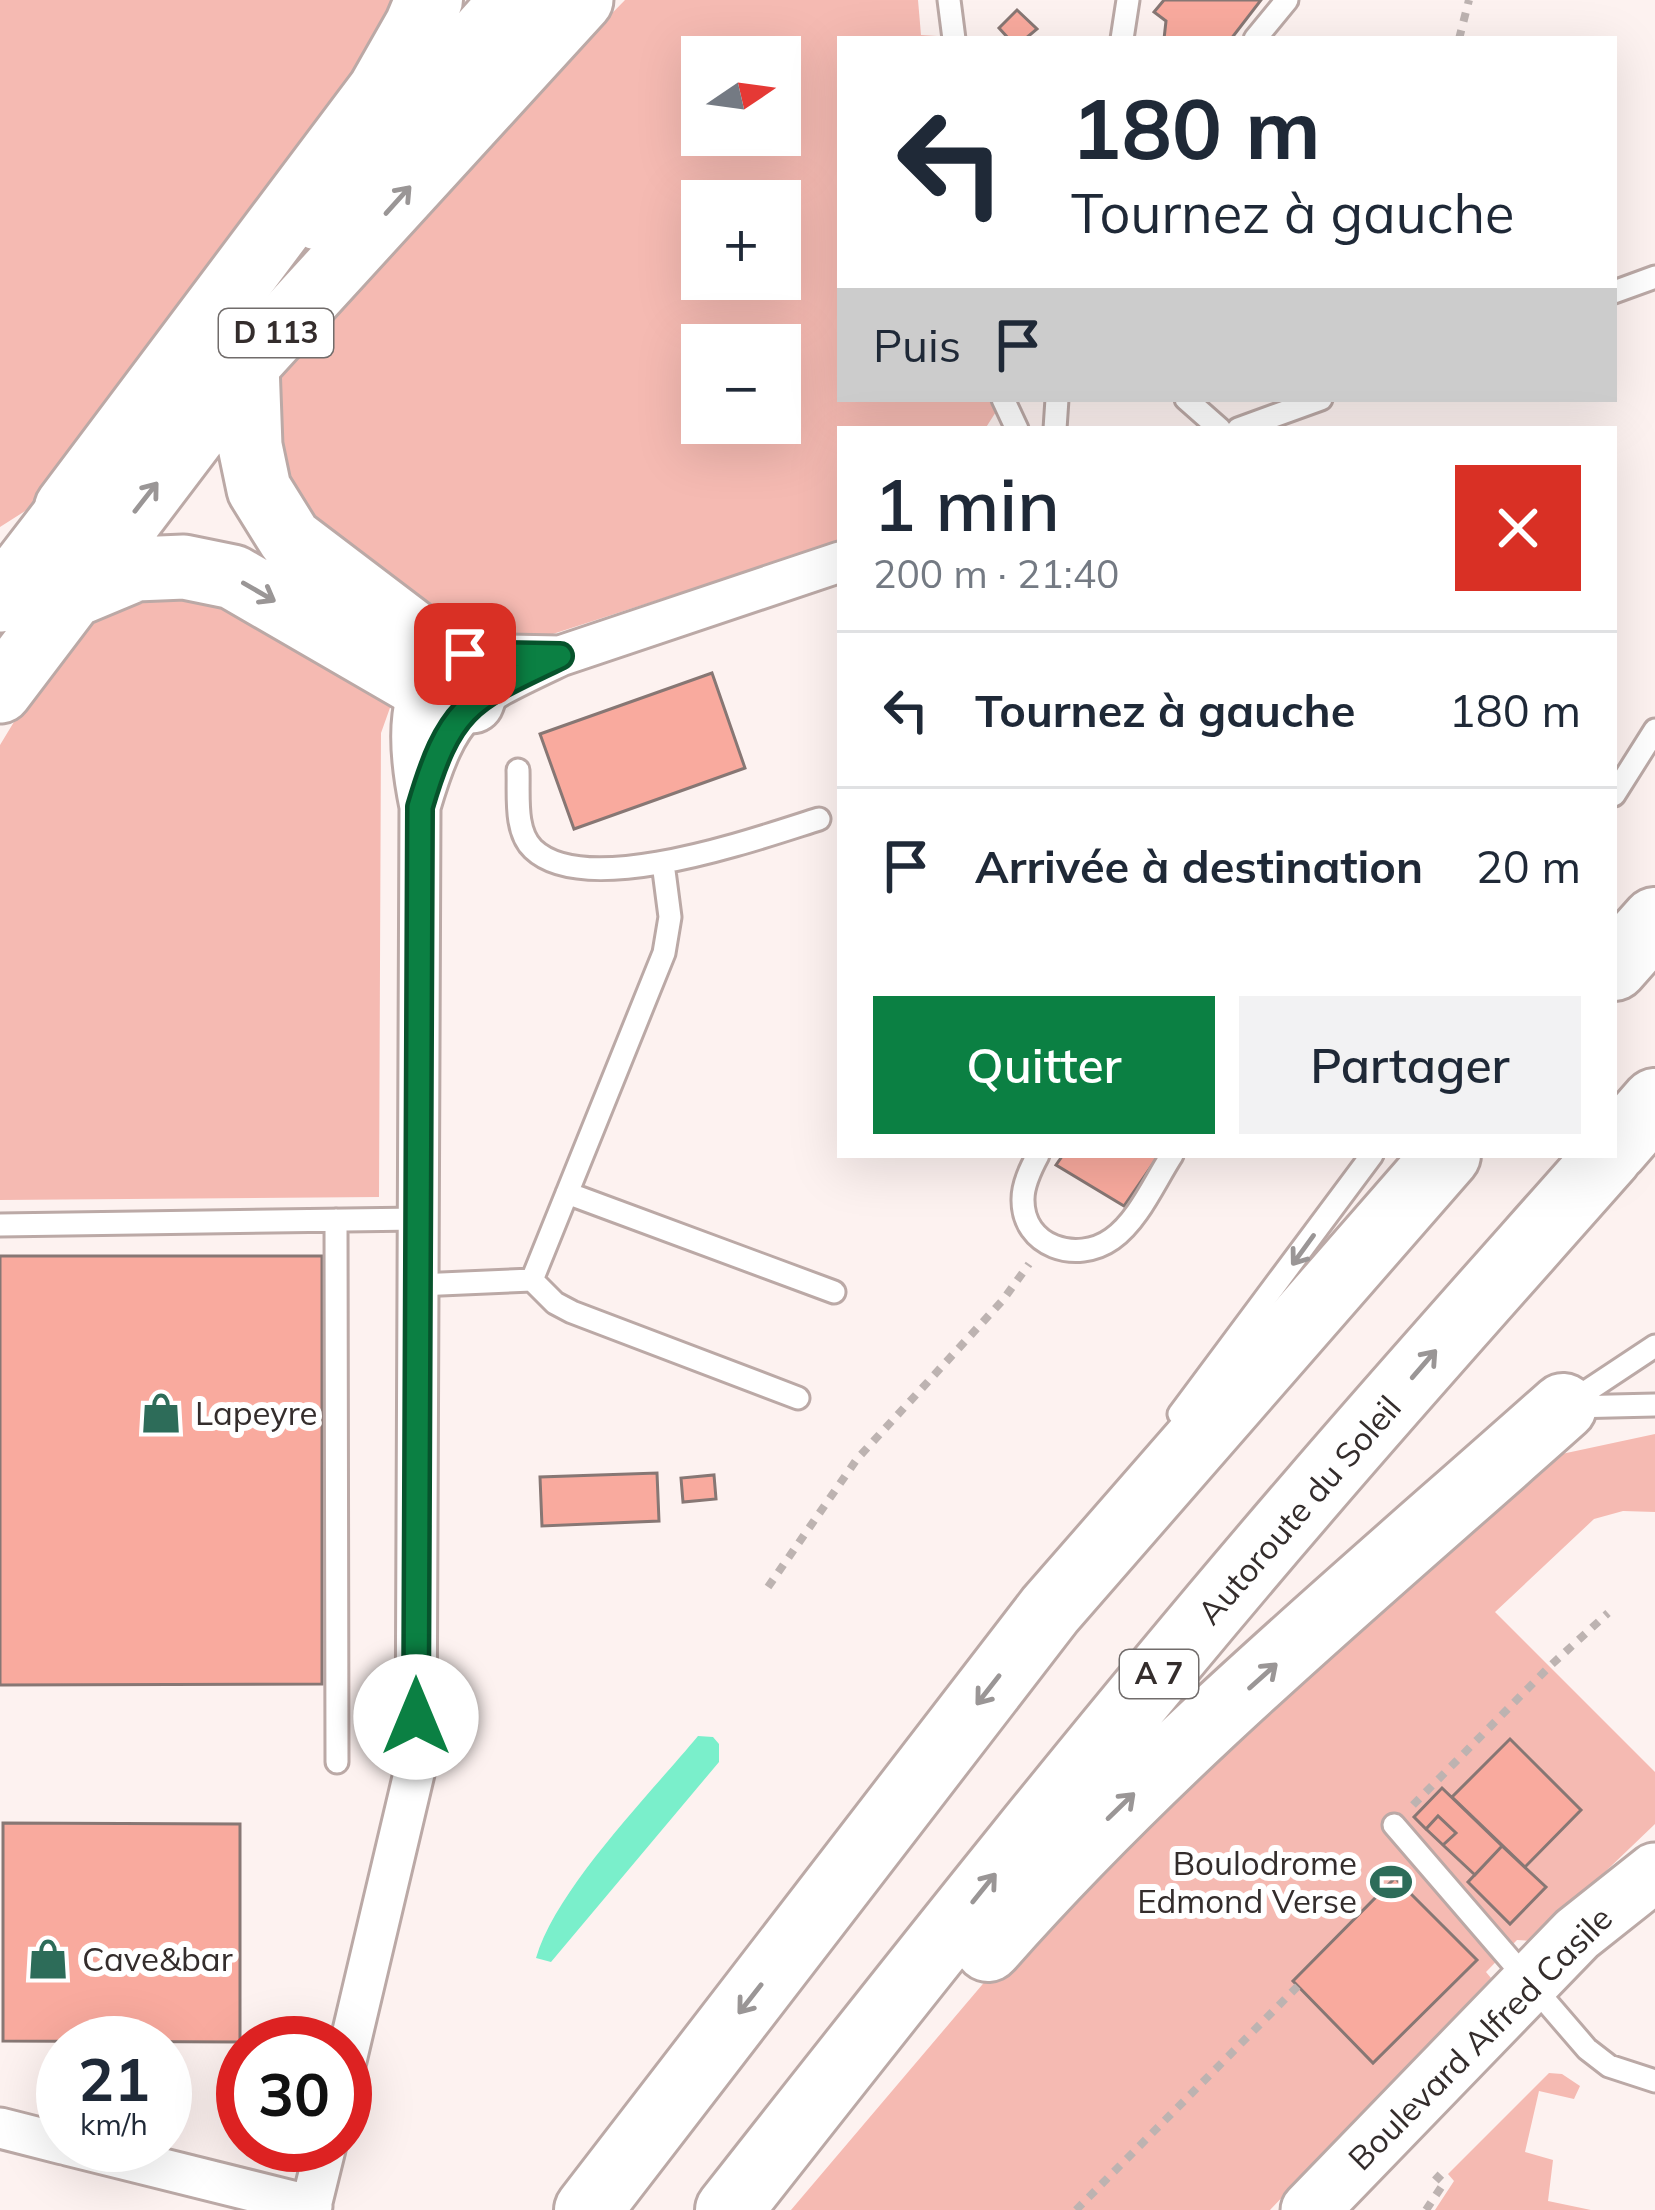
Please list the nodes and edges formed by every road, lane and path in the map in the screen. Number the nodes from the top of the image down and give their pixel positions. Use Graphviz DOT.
graph roads {
  1 [pos="429,0"];
  2 [pos="513,0"];
  3 [pos="581,0"];
  4 [pos="949,0"];
  5 [pos="1129,0"];
  6 [pos="1287,0"];
  7 [pos="1468,0"];
  8 [pos="954,36"];
  9 [pos="1123,36"];
  10 [pos="1257,36"];
  11 [pos="1460,36"];
  12 [pos="1655,277"];
  13 [pos="1617,291"];
  14 [pos="248,364"];
  15 [pos="1189,402"];
  16 [pos="1313,402"];
  17 [pos="1217,426"];
  18 [pos="1246,426"];
  19 [pos="68,508"];
  20 [pos="837,563"];
  21 [pos="69,597"];
  22 [pos="0,600"];
  23 [pos="448,681"];
  24 [pos="0,691"];
  25 [pos="1655,730"];
  26 [pos="518,770"];
  27 [pos="1617,790"];
  28 [pos="420,807"];
  29 [pos="819,819"];
  30 [pos="662,863"];
  31 [pos="1655,921"];
  32 [pos="1617,964"];
  33 [pos="1655,1102"];
  34 [pos="1617,1145"];
  35 [pos="1037,1158"];
  36 [pos="1170,1158"];
  37 [pos="1370,1158"];
  38 [pos="1445,1158"];
  39 [pos="1606,1158"];
  40 [pos="567,1193"];
  41 [pos="336,1220"];
  42 [pos="418,1220"];
  43 [pos="0,1225"];
  44 [pos="1045,1244"];
  45 [pos="532,1280"];
  46 [pos="418,1285"];
  47 [pos="835,1292"];
  48 [pos="1655,1346"];
  49 [pos="798,1398"];
  50 [pos="1655,1405"];
  51 [pos="1563,1407"];
  52 [pos="1166,1434"];
  53 [pos="1140,1473"];
  54 [pos="768,1587"];
  55 [pos="1050,1610"];
  56 [pos="1608,1612"];
  57 [pos="337,1762"];
  58 [pos="1394,1825"];
  59 [pos="1655,1872"];
  60 [pos="1655,1899"];
  61 [pos="1298,1986"];
  62 [pos="1541,1997"];
  63 [pos="357,2016"];
  64 [pos="1655,2080"];
  65 [pos="0,2128"];
  66 [pos="36,2137"];
  67 [pos="1430,2170"];
  68 [pos="170,2172"];
  69 [pos="320,2172"];
  70 [pos="311,2208"];
  71 [pos="588,2210"];
  72 [pos="729,2210"];
  73 [pos="744,2210"];
  74 [pos="1076,2210"];
  75 [pos="1310,2210"];
  76 [pos="1360,2210"];
  77 [pos="1426,2210"];
  1 -- 19 [label="highway"];
  2 -- 19 [label="main road, D 113"];
  14 -- 3 [label="main road, D 113, one-way"];
  4 -- 8 [label="lane"];
  5 -- 9 [label="lane"];
  6 -- 10 [label="lane"];
  7 -- 11 [label="path"];
  12 -- 13 [label="lane"];
  21 -- 14 [label="main road, D 113, one-way"];
  14 -- 23 [label="main road"];
  15 -- 17 [label="lane"];
  16 -- 18 [label="lane"];
  19 -- 22 [label="main road, D 113"];
  20 -- 23 [label="street"];
  21 -- 23 [label="main road, one-way"];
  21 -- 24 [label="main road, D 113"];
  23 -- 28 [label="street"];
  23 -- 28 [label="street"];
  25 -- 27 [label="lane"];
  26 -- 30 [label="lane"];
  28 -- 42 [label="street"];
  29 -- 30 [label="lane"];
  30 -- 40 [label="lane"];
  31 -- 32 [label="highway"];
  33 -- 34 [label="highway, Autoroute du Soleil / A 7"];
  35 -- 44 [label="lane"];
  36 -- 44 [label="lane"];
  37 -- 52 [label="lane, one-way"];
  38 -- 55 [label="highway"];
  72 -- 39 [label="highway, Autoroute du Soleil / A 7, one-way"];
  40 -- 45 [label="lane"];
  40 -- 47 [label="lane"];
  41 -- 42 [label="lane"];
  41 -- 43 [label="lane"];
  41 -- 57 [label="lane"];
  42 -- 46 [label="street"];
  44 -- 54 [label="path"];
  45 -- 46 [label="lane"];
  45 -- 49 [label="lane"];
  46 -- 63 [label="street"];
  48 -- 51 [label="lane"];
  50 -- 51 [label="lane"];
  73 -- 51 [label="highway, one-way"];
  53 -- 55 [label="lane"];
  55 -- 71 [label="highway, one-way"];
  56 -- 58 [label="path"];
  58 -- 62 [label="lane"];
  59 -- 62 [label="street, Boulevard Alfred Casile"];
  60 -- 62 [label="street, Boulevard Alfred Casile"];
  61 -- 74 [label="path"];
  62 -- 64 [label="lane"];
  62 -- 75 [label="street, Boulevard Alfred Casile"];
  62 -- 76 [label="street, Boulevard Alfred Casile"];
  65 -- 66 [label="street"];
  67 -- 77 [label="path"];
  68 -- 70 [label="street"];
  69 -- 70 [label="street"];
}
